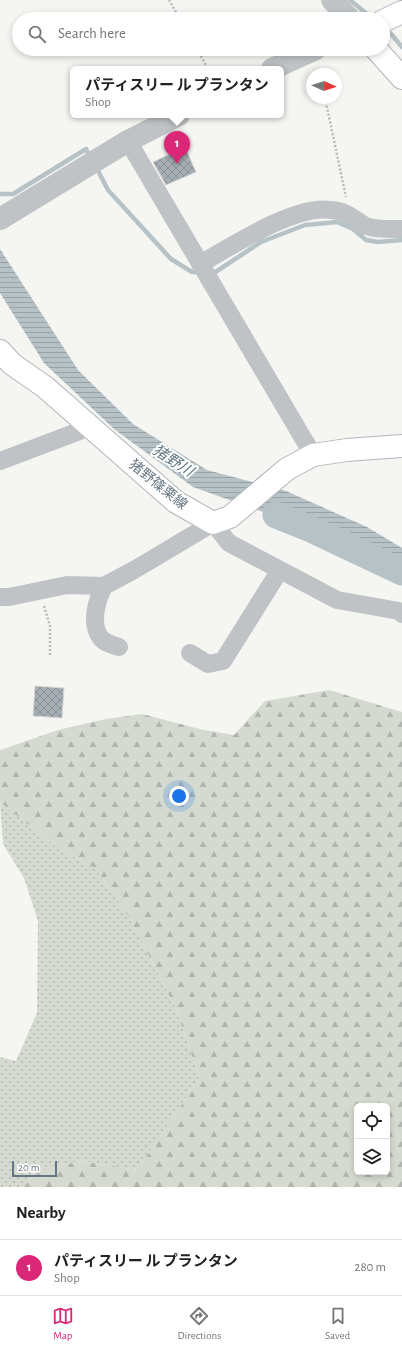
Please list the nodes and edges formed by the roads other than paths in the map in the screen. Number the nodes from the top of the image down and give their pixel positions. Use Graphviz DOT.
graph roads {
  1 [pos="332,0"];
  2 [pos="343,12"];
  3 [pos="402,12"];
  4 [pos="390,18"];
  5 [pos="301,56"];
  6 [pos="382,56"];
  7 [pos="279,66"];
  8 [pos="402,78"];
  9 [pos="173,118"];
  10 [pos="128,141"];
  11 [pos="2,218"];
  12 [pos="402,229"];
  13 [pos="200,264"];
  14 [pos="0,352"];
  15 [pos="90,427"];
  16 [pos="402,446"];
  17 [pos="313,455"];
  18 [pos="0,461"];
  19 [pos="222,520"];
  20 [pos="280,570"];
  21 [pos="104,586"];
  22 [pos="0,597"];
  23 [pos="402,614"];
  24 [pos="119,647"];
  25 [pos="190,653"];
  1 -- 2 [label="street"];
  3 -- 4 [label="main road"];
  5 -- 7 [label="street"];
  6 -- 8 [label="main road"];
  9 -- 10 [label="street"];
  10 -- 11 [label="street"];
  10 -- 13 [label="street"];
  12 -- 13 [label="street"];
  13 -- 17 [label="street"];
  14 -- 15 [label="main road, 猪野篠栗線"];
  15 -- 18 [label="street"];
  15 -- 19 [label="main road, 猪野篠栗線"];
  16 -- 17 [label="main road"];
  17 -- 19 [label="main road"];
  19 -- 20 [label="street"];
  19 -- 21 [label="street"];
  20 -- 23 [label="street"];
  20 -- 25 [label="street"];
  21 -- 22 [label="street"];
  21 -- 24 [label="street"];
}
